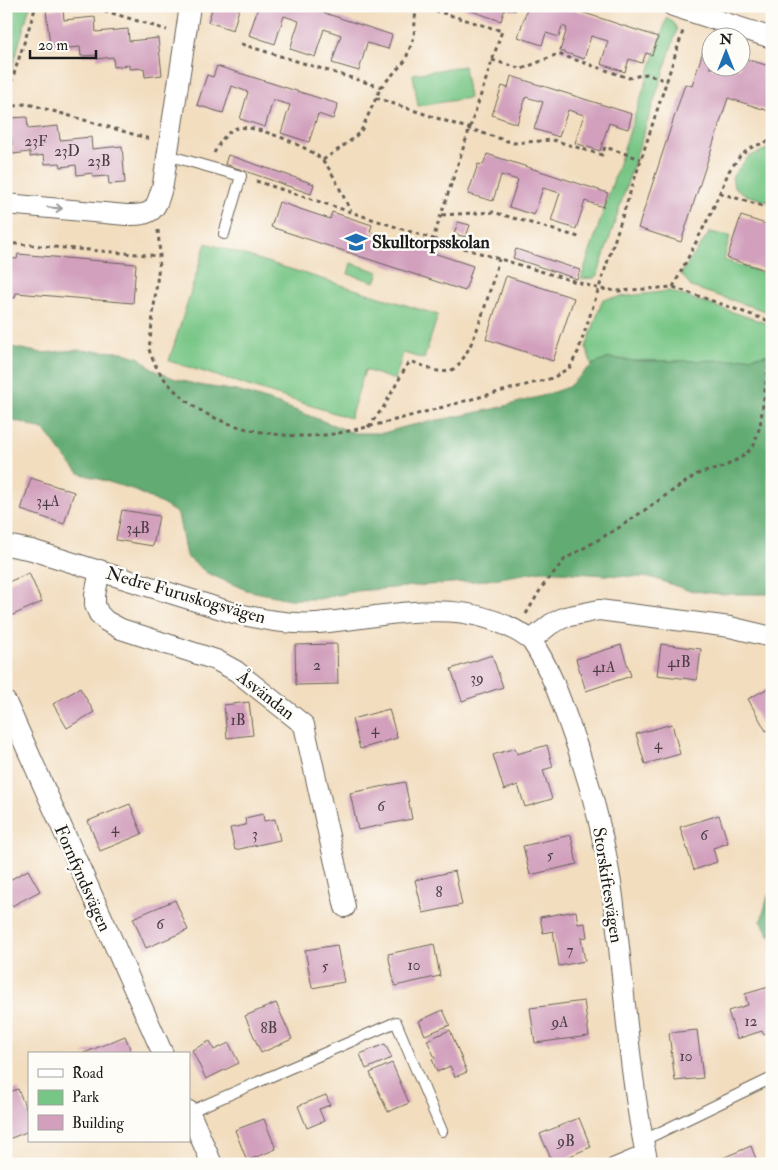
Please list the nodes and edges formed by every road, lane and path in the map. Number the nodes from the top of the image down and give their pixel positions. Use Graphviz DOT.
graph roads {
  1 [pos="36,6"];
  2 [pos="89,6"];
  3 [pos="190,6"];
  4 [pos="416,6"];
  5 [pos="420,6"];
  6 [pos="681,9"];
  7 [pos="174,32"];
  8 [pos="772,38"];
  9 [pos="241,44"];
  10 [pos="492,60"];
  11 [pos="667,81"];
  12 [pos="381,87"];
  13 [pos="376,98"];
  14 [pos="11,106"];
  15 [pos="6,108"];
  16 [pos="469,130"];
  17 [pos="152,139"];
  18 [pos="772,140"];
  19 [pos="167,156"];
  20 [pos="642,159"];
  21 [pos="323,160"];
  22 [pos="206,165"];
  23 [pos="241,176"];
  24 [pos="720,192"];
  25 [pos="6,204"];
  26 [pos="772,209"];
  27 [pos="152,212"];
  28 [pos="352,212"];
  29 [pos="442,215"];
  30 [pos="224,234"];
  31 [pos="582,238"];
  32 [pos="433,239"];
  33 [pos="6,243"];
  34 [pos="160,256"];
  35 [pos="499,259"];
  36 [pos="673,287"];
  37 [pos="600,289"];
  38 [pos="772,322"];
  39 [pos="772,341"];
  40 [pos="368,427"];
  41 [pos="6,545"];
  42 [pos="100,570"];
  43 [pos="524,635"];
  44 [pos="772,637"];
  45 [pos="6,702"];
  46 [pos="345,907"];
  47 [pos="161,1052"];
  48 [pos="772,1078"];
  49 [pos="190,1112"];
  50 [pos="190,1114"];
  51 [pos="442,1131"];
  52 [pos="645,1152"];
  53 [pos="212,1164"];
  54 [pos="612,1164"];
  1 -- 14 [label="path"];
  2 -- 7 [label="path"];
  3 -- 19 [label="street"];
  4 -- 12 [label="path"];
  5 -- 10 [label="path"];
  6 -- 8 [label="street"];
  6 -- 11 [label="path"];
  9 -- 12 [label="path"];
  10 -- 11 [label="path"];
  10 -- 16 [label="path"];
  11 -- 20 [label="path"];
  12 -- 13 [label="path"];
  13 -- 16 [label="path"];
  13 -- 21 [label="path"];
  14 -- 15 [label="path"];
  14 -- 17 [label="path"];
  16 -- 20 [label="path"];
  16 -- 29 [label="path"];
  18 -- 24 [label="path"];
  19 -- 22 [label="lane"];
  19 -- 27 [label="street"];
  20 -- 37 [label="path"];
  21 -- 22 [label="path"];
  21 -- 28 [label="path"];
  22 -- 23 [label="lane"];
  23 -- 28 [label="path"];
  23 -- 30 [label="lane"];
  24 -- 26 [label="path"];
  24 -- 36 [label="path"];
  25 -- 27 [label="street, one-way"];
  27 -- 34 [label="path"];
  28 -- 32 [label="path"];
  29 -- 31 [label="path"];
  29 -- 32 [label="path"];
  32 -- 35 [label="path"];
  33 -- 34 [label="path"];
  34 -- 40 [label="path"];
  35 -- 37 [label="path"];
  35 -- 40 [label="path"];
  36 -- 37 [label="path"];
  36 -- 38 [label="path"];
  37 -- 40 [label="path"];
  39 -- 43 [label="path"];
  41 -- 42 [label="street, Nedre Furuskogsvägen"];
  42 -- 43 [label="street, Nedre Furuskogsvägen"];
  42 -- 46 [label="street, Åsvändan"];
  43 -- 44 [label="street"];
  43 -- 52 [label="street, Storskiftesvägen"];
  45 -- 47 [label="street, Fornfyndsvägen"];
  48 -- 52 [label="lane"];
  49 -- 51 [label="lane"];
  50 -- 53 [label="street"];
  52 -- 54 [label="lane"];
}
